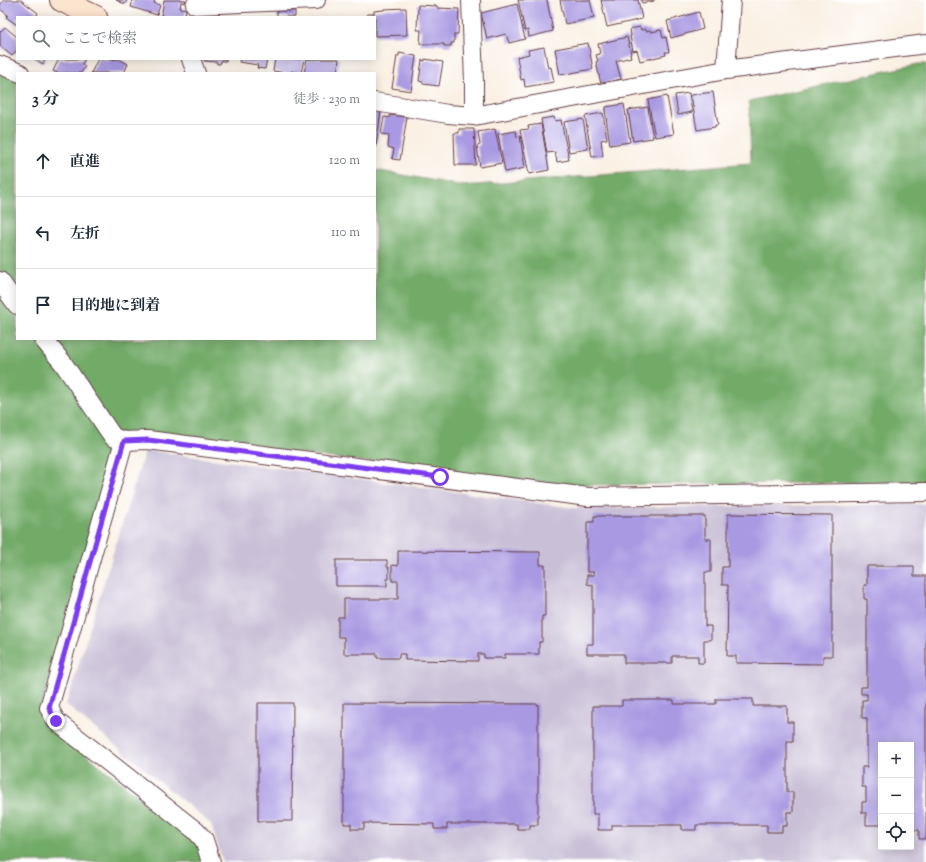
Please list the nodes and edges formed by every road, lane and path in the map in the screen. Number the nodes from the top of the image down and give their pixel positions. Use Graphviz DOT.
graph roads {
  1 [pos="61,0"];
  2 [pos="316,0"];
  3 [pos="471,0"];
  4 [pos="731,0"];
  5 [pos="195,7"];
  6 [pos="94,16"];
  7 [pos="926,44"];
  8 [pos="187,60"];
  9 [pos="191,60"];
  10 [pos="0,65"];
  11 [pos="726,70"];
  12 [pos="18,72"];
  13 [pos="184,72"];
  14 [pos="196,72"];
  15 [pos="376,102"];
  16 [pos="474,116"];
  17 [pos="0,281"];
  18 [pos="16,303"];
  19 [pos="44,340"];
  20 [pos="124,441"];
  21 [pos="926,492"];
  22 [pos="211,862"];
  1 -- 6 [label="street"];
  2 -- 5 [label="street"];
  3 -- 16 [label="street"];
  4 -- 11 [label="street"];
  7 -- 11 [label="street"];
  8 -- 13 [label="street"];
  9 -- 14 [label="street"];
  10 -- 12 [label="street"];
  11 -- 16 [label="street"];
  15 -- 16 [label="street"];
  17 -- 18 [label="street"];
  19 -- 20 [label="street"];
  20 -- 21 [label="street"];
  20 -- 22 [label="street"];
}
